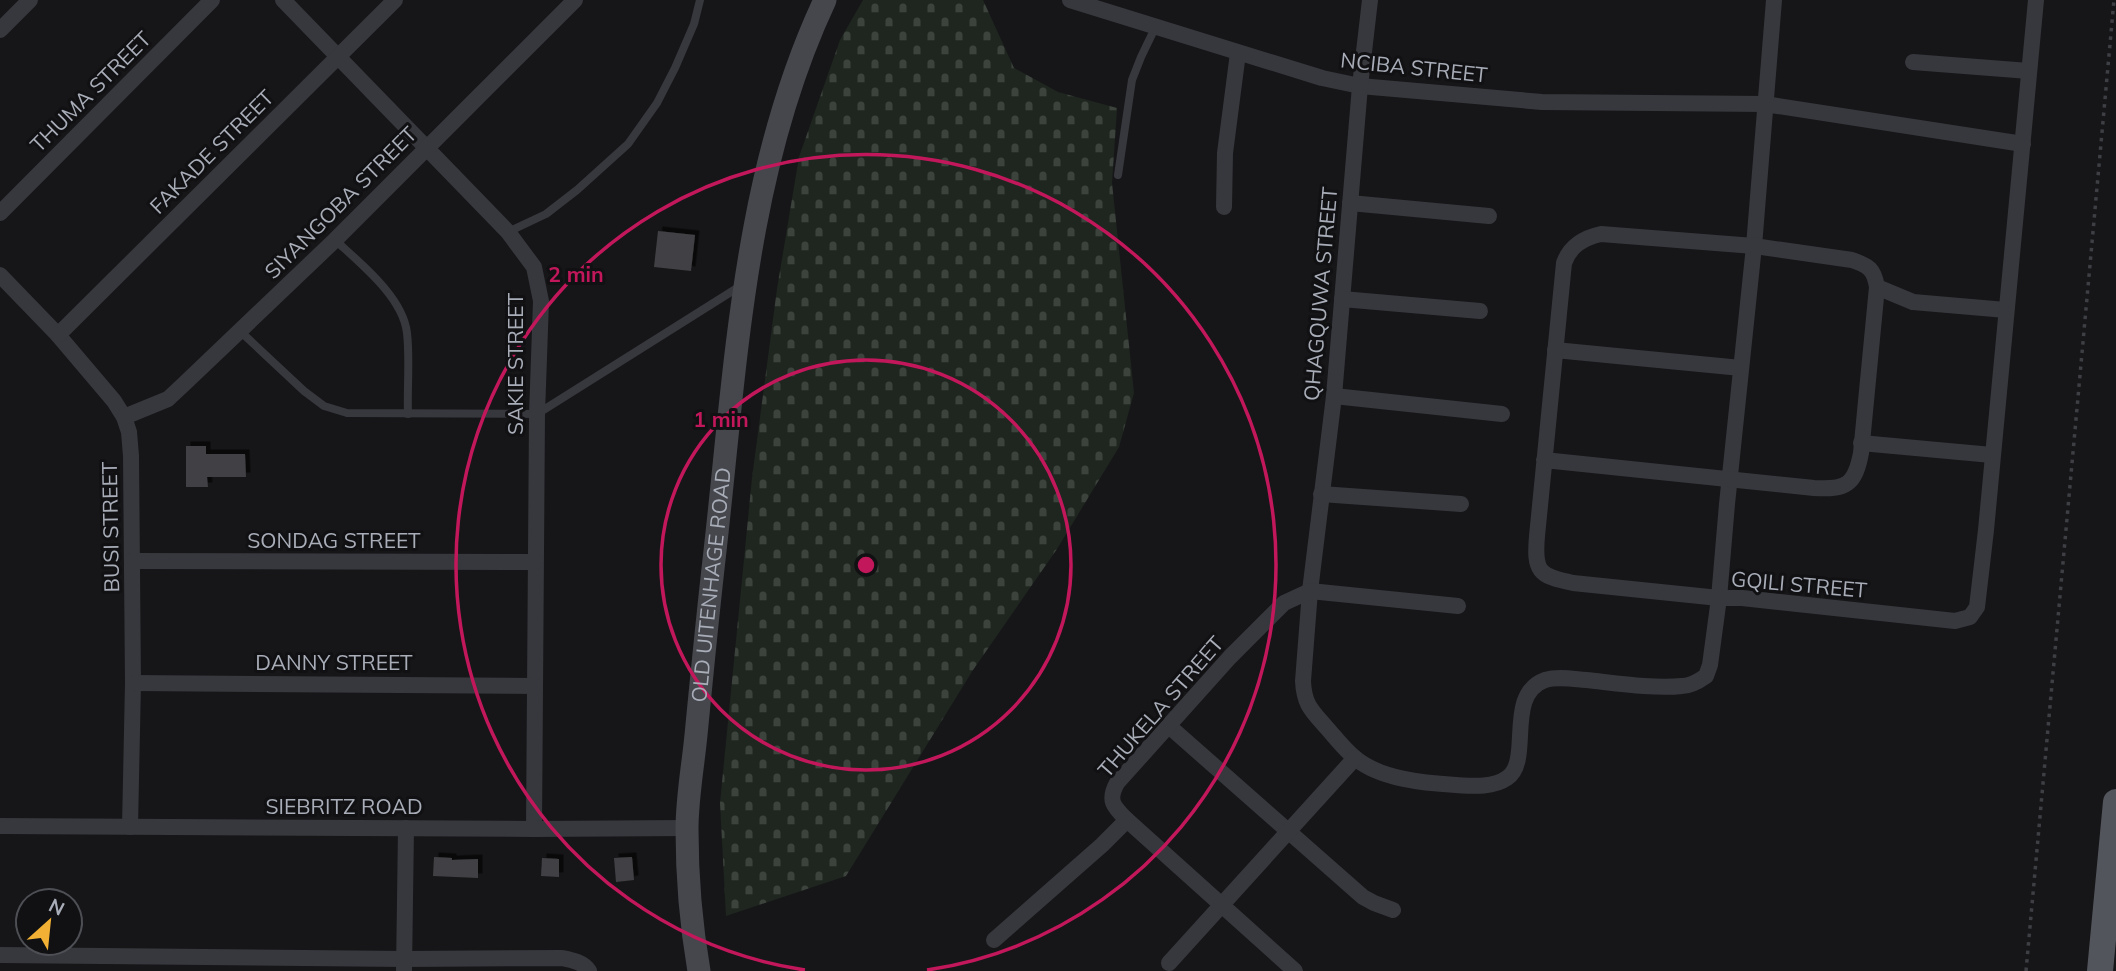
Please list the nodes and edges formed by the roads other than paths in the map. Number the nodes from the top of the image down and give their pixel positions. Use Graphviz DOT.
graph roads {
  1 [pos="30,0"];
  2 [pos="212,0"];
  3 [pos="283,0"];
  4 [pos="395,0"];
  5 [pos="575,0"];
  6 [pos="700,0"];
  7 [pos="825,0"];
  8 [pos="1070,0"];
  9 [pos="1370,0"];
  10 [pos="1774,0"];
  11 [pos="2036,0"];
  12 [pos="1156,28"];
  13 [pos="0,30"];
  14 [pos="1238,53"];
  15 [pos="337,57"];
  16 [pos="1913,62"];
  17 [pos="2029,71"];
  18 [pos="1360,86"];
  19 [pos="1765,104"];
  20 [pos="2022,145"];
  21 [pos="427,147"];
  22 [pos="1118,175"];
  23 [pos="1350,203"];
  24 [pos="1224,207"];
  25 [pos="0,213"];
  26 [pos="1489,216"];
  27 [pos="508,232"];
  28 [pos="335,240"];
  29 [pos="1754,246"];
  30 [pos="0,275"];
  31 [pos="745,284"];
  32 [pos="1877,287"];
  33 [pos="1342,299"];
  34 [pos="2006,310"];
  35 [pos="1480,311"];
  36 [pos="241,332"];
  37 [pos="58,335"];
  38 [pos="1555,350"];
  39 [pos="1741,368"];
  40 [pos="1334,396"];
  41 [pos="408,414"];
  42 [pos="537,414"];
  43 [pos="1502,414"];
  44 [pos="124,417"];
  45 [pos="1861,443"];
  46 [pos="1992,456"];
  47 [pos="1544,460"];
  48 [pos="1729,481"];
  49 [pos="1321,494"];
  50 [pos="1461,504"];
  51 [pos="132,561"];
  52 [pos="536,562"];
  53 [pos="1310,591"];
  54 [pos="1720,598"];
  55 [pos="1458,606"];
  56 [pos="133,683"];
  57 [pos="535,686"];
  58 [pos="1170,727"];
  59 [pos="1355,758"];
  60 [pos="2116,802"];
  61 [pos="1127,820"];
  62 [pos="0,826"];
  63 [pos="130,827"];
  64 [pos="406,828"];
  65 [pos="687,828"];
  66 [pos="534,829"];
  67 [pos="1289,832"];
  68 [pos="1223,905"];
  69 [pos="1393,909"];
  70 [pos="994,940"];
  71 [pos="0,955"];
  72 [pos="404,965"];
  73 [pos="1167,967"];
  74 [pos="589,971"];
  75 [pos="699,971"];
  76 [pos="1295,971"];
  77 [pos="2100,971"];
  1 -- 13 [label="street"];
  2 -- 25 [label="street, THUMA STREET"];
  3 -- 15 [label="street, SAKIE STREET"];
  4 -- 15 [label="street, FAKADE STREET"];
  5 -- 21 [label="street, SIYANGOBA STREET"];
  6 -- 27 [label="lane"];
  7 -- 31 [label="street, OLD UITENHAGE ROAD"];
  8 -- 12 [label="street, NCIBA STREET"];
  9 -- 18 [label="street, QHAGQUWA STREET"];
  10 -- 19 [label="street"];
  11 -- 17 [label="street"];
  12 -- 14 [label="street, NCIBA STREET"];
  12 -- 22 [label="lane"];
  14 -- 18 [label="street, NCIBA STREET"];
  14 -- 24 [label="street"];
  15 -- 21 [label="street, SAKIE STREET"];
  15 -- 37 [label="street, FAKADE STREET"];
  16 -- 17 [label="street"];
  17 -- 20 [label="street"];
  18 -- 19 [label="street, NCIBA STREET"];
  18 -- 23 [label="street, QHAGQUWA STREET"];
  19 -- 20 [label="street, NCIBA STREET"];
  19 -- 29 [label="street"];
  20 -- 34 [label="street"];
  21 -- 27 [label="street, SAKIE STREET"];
  21 -- 28 [label="street, SIYANGOBA STREET"];
  23 -- 26 [label="street"];
  23 -- 33 [label="street, QHAGQUWA STREET"];
  27 -- 42 [label="street, SAKIE STREET"];
  28 -- 36 [label="street, SIYANGOBA STREET"];
  28 -- 41 [label="lane"];
  29 -- 32 [label="street"];
  29 -- 38 [label="street"];
  29 -- 39 [label="street"];
  30 -- 37 [label="street, BUSI STREET"];
  31 -- 42 [label="lane"];
  31 -- 65 [label="street, OLD UITENHAGE ROAD"];
  32 -- 34 [label="street"];
  32 -- 45 [label="street"];
  33 -- 35 [label="street"];
  33 -- 40 [label="street, QHAGQUWA STREET"];
  34 -- 46 [label="street"];
  36 -- 41 [label="lane"];
  36 -- 44 [label="street, SIYANGOBA STREET"];
  37 -- 44 [label="street, BUSI STREET"];
  38 -- 39 [label="street"];
  38 -- 47 [label="street"];
  39 -- 48 [label="street"];
  40 -- 43 [label="street"];
  40 -- 49 [label="street, QHAGQUWA STREET"];
  41 -- 42 [label="lane"];
  42 -- 52 [label="street, SAKIE STREET"];
  44 -- 51 [label="street, BUSI STREET"];
  45 -- 46 [label="street"];
  45 -- 48 [label="street"];
  46 -- 54 [label="street, GQILI STREET"];
  47 -- 48 [label="street"];
  47 -- 54 [label="street"];
  48 -- 54 [label="street"];
  49 -- 50 [label="street"];
  49 -- 53 [label="street, QHAGQUWA STREET"];
  51 -- 52 [label="street, SONDAG STREET"];
  51 -- 56 [label="street, BUSI STREET"];
  52 -- 57 [label="street, SAKIE STREET"];
  53 -- 55 [label="street"];
  53 -- 58 [label="street, THUKELA STREET"];
  53 -- 59 [label="street, GQILI STREET"];
  54 -- 59 [label="street, GQILI STREET"];
  56 -- 57 [label="street, DANNY STREET"];
  56 -- 63 [label="street, BUSI STREET"];
  57 -- 66 [label="street, SAKIE STREET"];
  58 -- 61 [label="street, THUKELA STREET"];
  58 -- 67 [label="street"];
  59 -- 67 [label="street"];
  60 -- 77 [label="main road"];
  61 -- 68 [label="street, THUKELA STREET"];
  61 -- 70 [label="street"];
  62 -- 63 [label="street, SIEBRITZ ROAD"];
  63 -- 64 [label="street, SIEBRITZ ROAD"];
  64 -- 66 [label="street, SIEBRITZ ROAD"];
  64 -- 72 [label="street"];
  65 -- 66 [label="street, SIEBRITZ ROAD"];
  65 -- 75 [label="street, OLD UITENHAGE ROAD"];
  67 -- 68 [label="street"];
  67 -- 69 [label="street"];
  68 -- 73 [label="street"];
  68 -- 76 [label="street, THUKELA STREET"];
  71 -- 72 [label="street"];
  72 -- 74 [label="street"];
}
